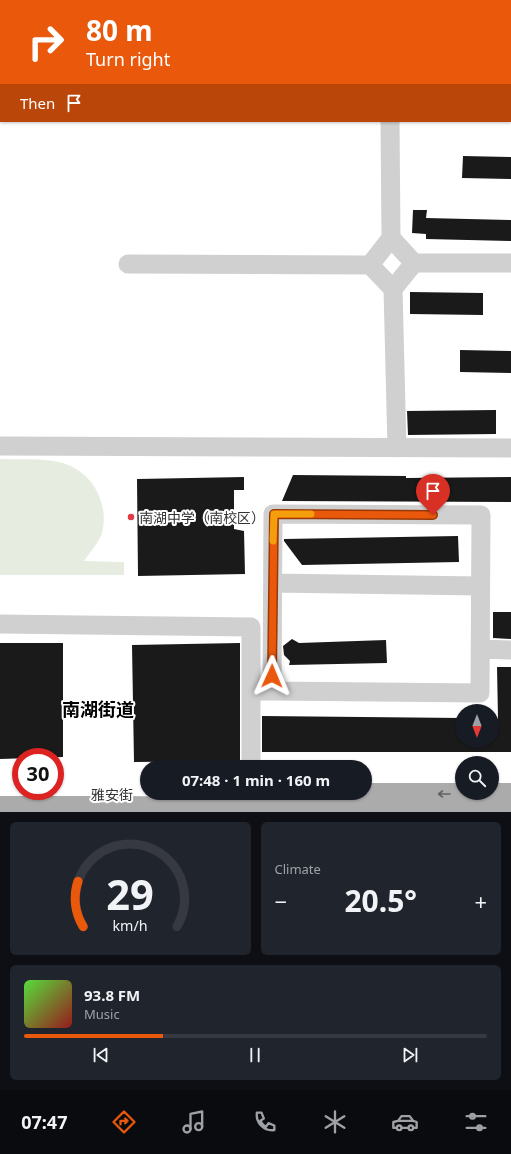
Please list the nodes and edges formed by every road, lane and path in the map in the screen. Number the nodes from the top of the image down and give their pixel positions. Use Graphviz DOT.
graph roads {
  1 [pos="390,122"];
  2 [pos="391,238"];
  3 [pos="414,263"];
  4 [pos="511,263"];
  5 [pos="128,264"];
  6 [pos="370,265"];
  7 [pos="394,289"];
  8 [pos="0,446"];
  9 [pos="397,448"];
  10 [pos="511,448"];
  11 [pos="273,583"];
  12 [pos="480,586"];
  13 [pos="0,624"];
  14 [pos="480,649"];
  15 [pos="511,650"];
  16 [pos="251,691"];
  17 [pos="272,691"];
  18 [pos="252,760"];
  19 [pos="0,794"];
  20 [pos="511,794"];
  21 [pos="140,797"];
  22 [pos="372,797"];
  23 [pos="236,800"];
  24 [pos="261,800"];
  25 [pos="0,807"];
  26 [pos="511,810"];
  27 [pos="365,811"];
  1 -- 2 [label="street"];
  2 -- 3 [label="street"];
  2 -- 6 [label="street"];
  3 -- 4 [label="street"];
  3 -- 7 [label="street"];
  5 -- 6 [label="street"];
  6 -- 7 [label="street"];
  7 -- 9 [label="street"];
  8 -- 9 [label="street"];
  9 -- 10 [label="street"];
  11 -- 12 [label="street"];
  11 -- 12 [label="street"];
  11 -- 17 [label="street"];
  12 -- 14 [label="street"];
  13 -- 16 [label="street"];
  14 -- 15 [label="street"];
  14 -- 17 [label="street"];
  16 -- 17 [label="street"];
  16 -- 18 [label="street"];
  19 -- 21 [label="main road, 雅安街"];
  20 -- 22 [label="main road, 雅安街, one-way"];
  23 -- 25 [label="main road, 雅安街"];
  24 -- 27 [label="main road, 雅安街"];
  26 -- 27 [label="main road, 雅安街"];
}
